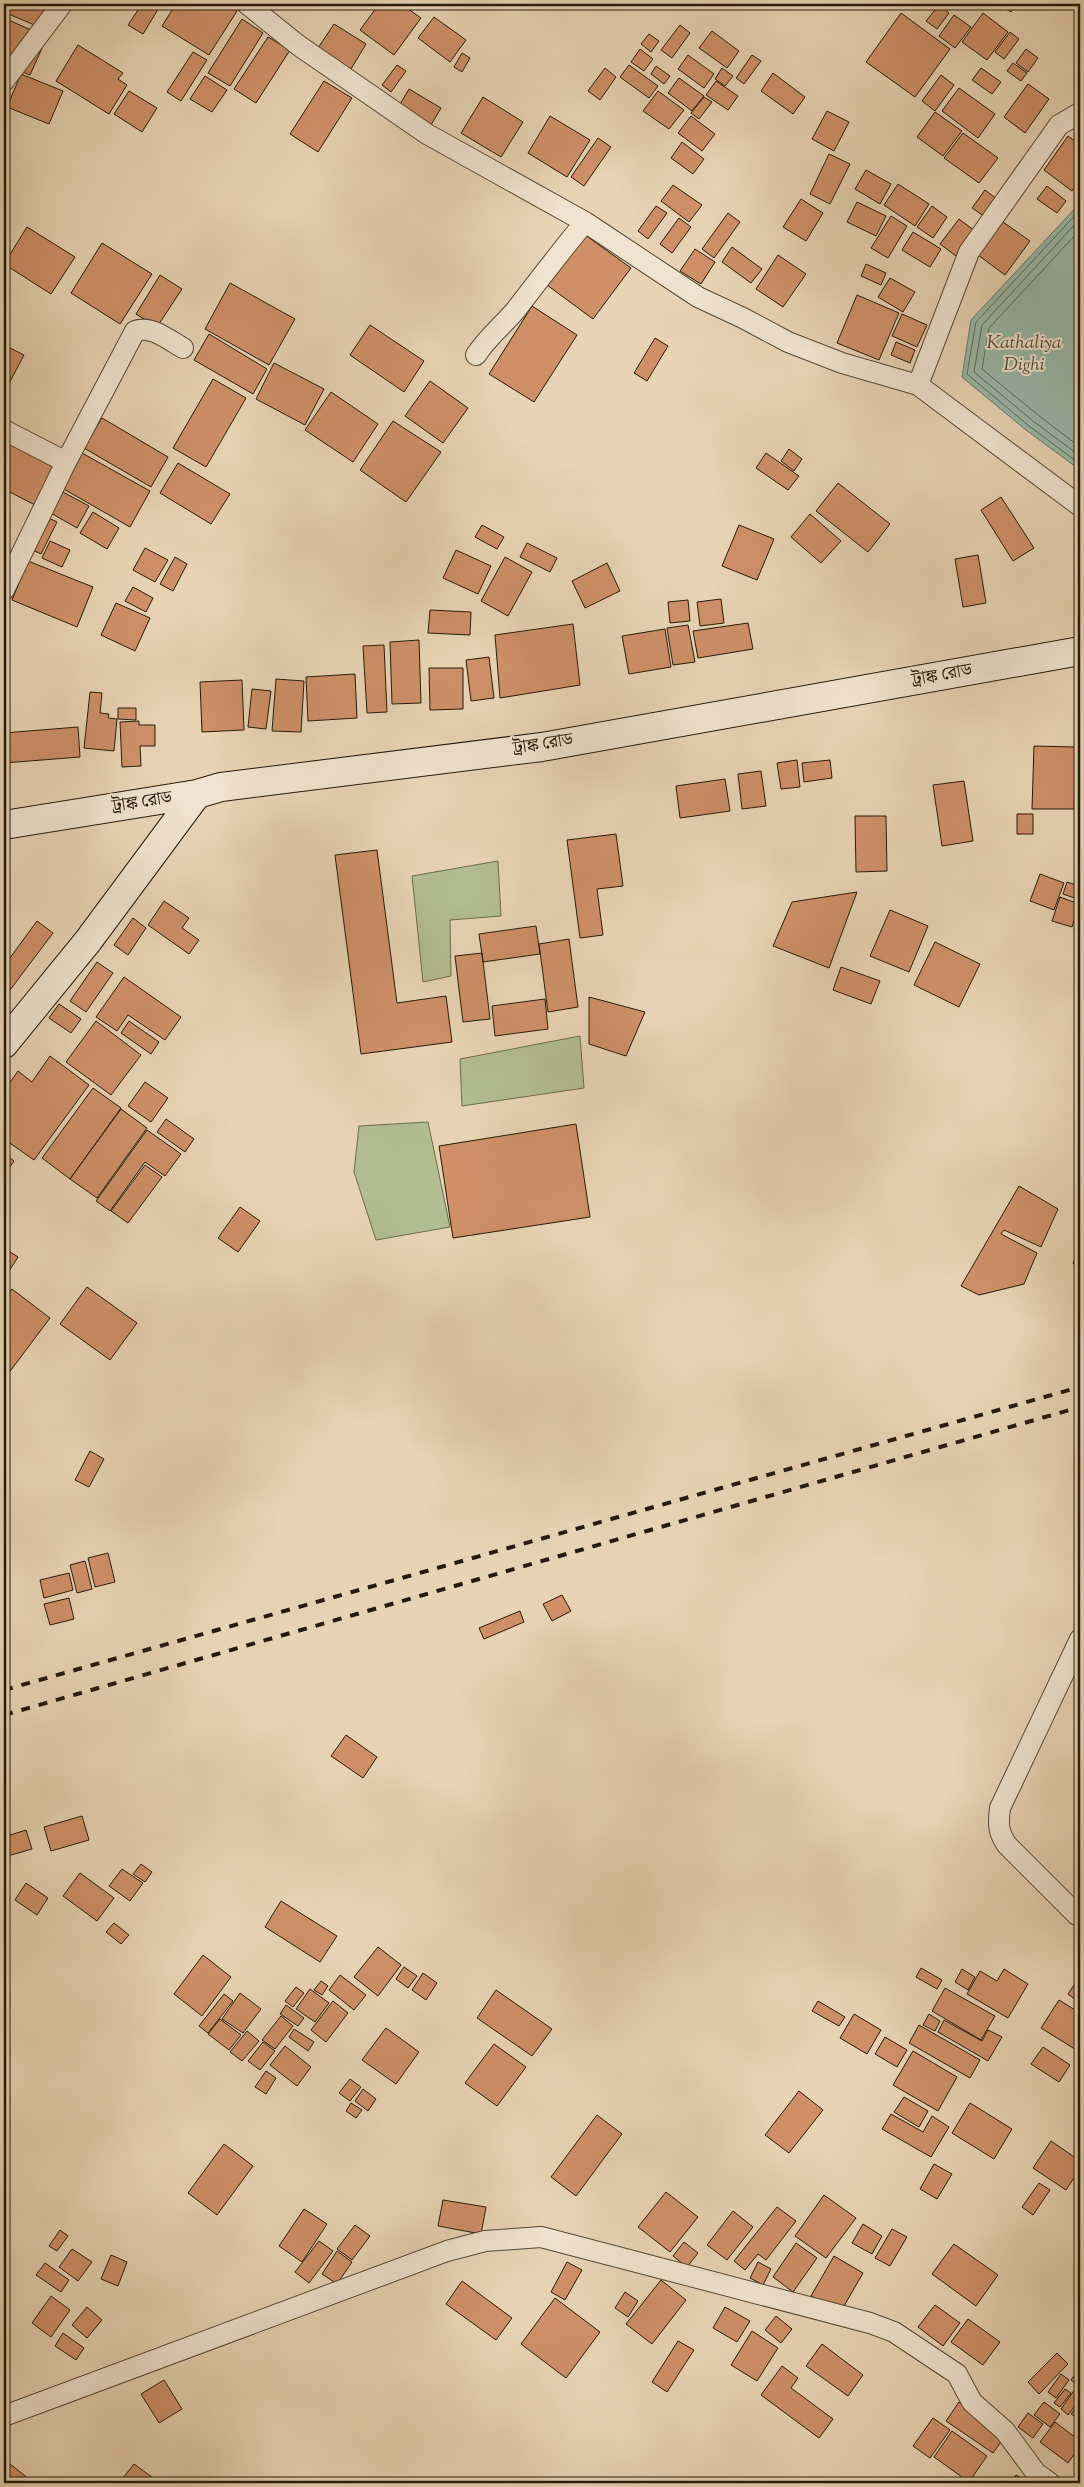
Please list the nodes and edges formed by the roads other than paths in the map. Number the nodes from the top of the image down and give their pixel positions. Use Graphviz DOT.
graph roads {
  1 [pos="62,4"];
  2 [pos="247,4"];
  3 [pos="4,81"];
  4 [pos="1080,113"];
  5 [pos="585,222"];
  6 [pos="184,348"];
  7 [pos="476,354"];
  8 [pos="918,385"];
  9 [pos="4,430"];
  10 [pos="66,462"];
  11 [pos="1080,506"];
  12 [pos="4,590"];
  13 [pos="1080,651"];
  14 [pos="197,794"];
  15 [pos="4,825"];
  16 [pos="4,1044"];
  17 [pos="1080,1639"];
  18 [pos="1077,1915"];
  19 [pos="4,2416"];
  20 [pos="1050,2483"];
  1 -- 3 [label="street"];
  2 -- 5 [label="street"];
  4 -- 8 [label="street"];
  5 -- 7 [label="street"];
  5 -- 8 [label="street"];
  6 -- 10 [label="street"];
  8 -- 11 [label="street"];
  9 -- 10 [label="street"];
  10 -- 12 [label="street"];
  13 -- 14 [label="main road, ট্রাঙ্ক রোড"];
  14 -- 15 [label="main road, ট্রাঙ্ক রোড"];
  14 -- 16 [label="main road"];
  17 -- 18 [label="street"];
  19 -- 20 [label="street"];
}
